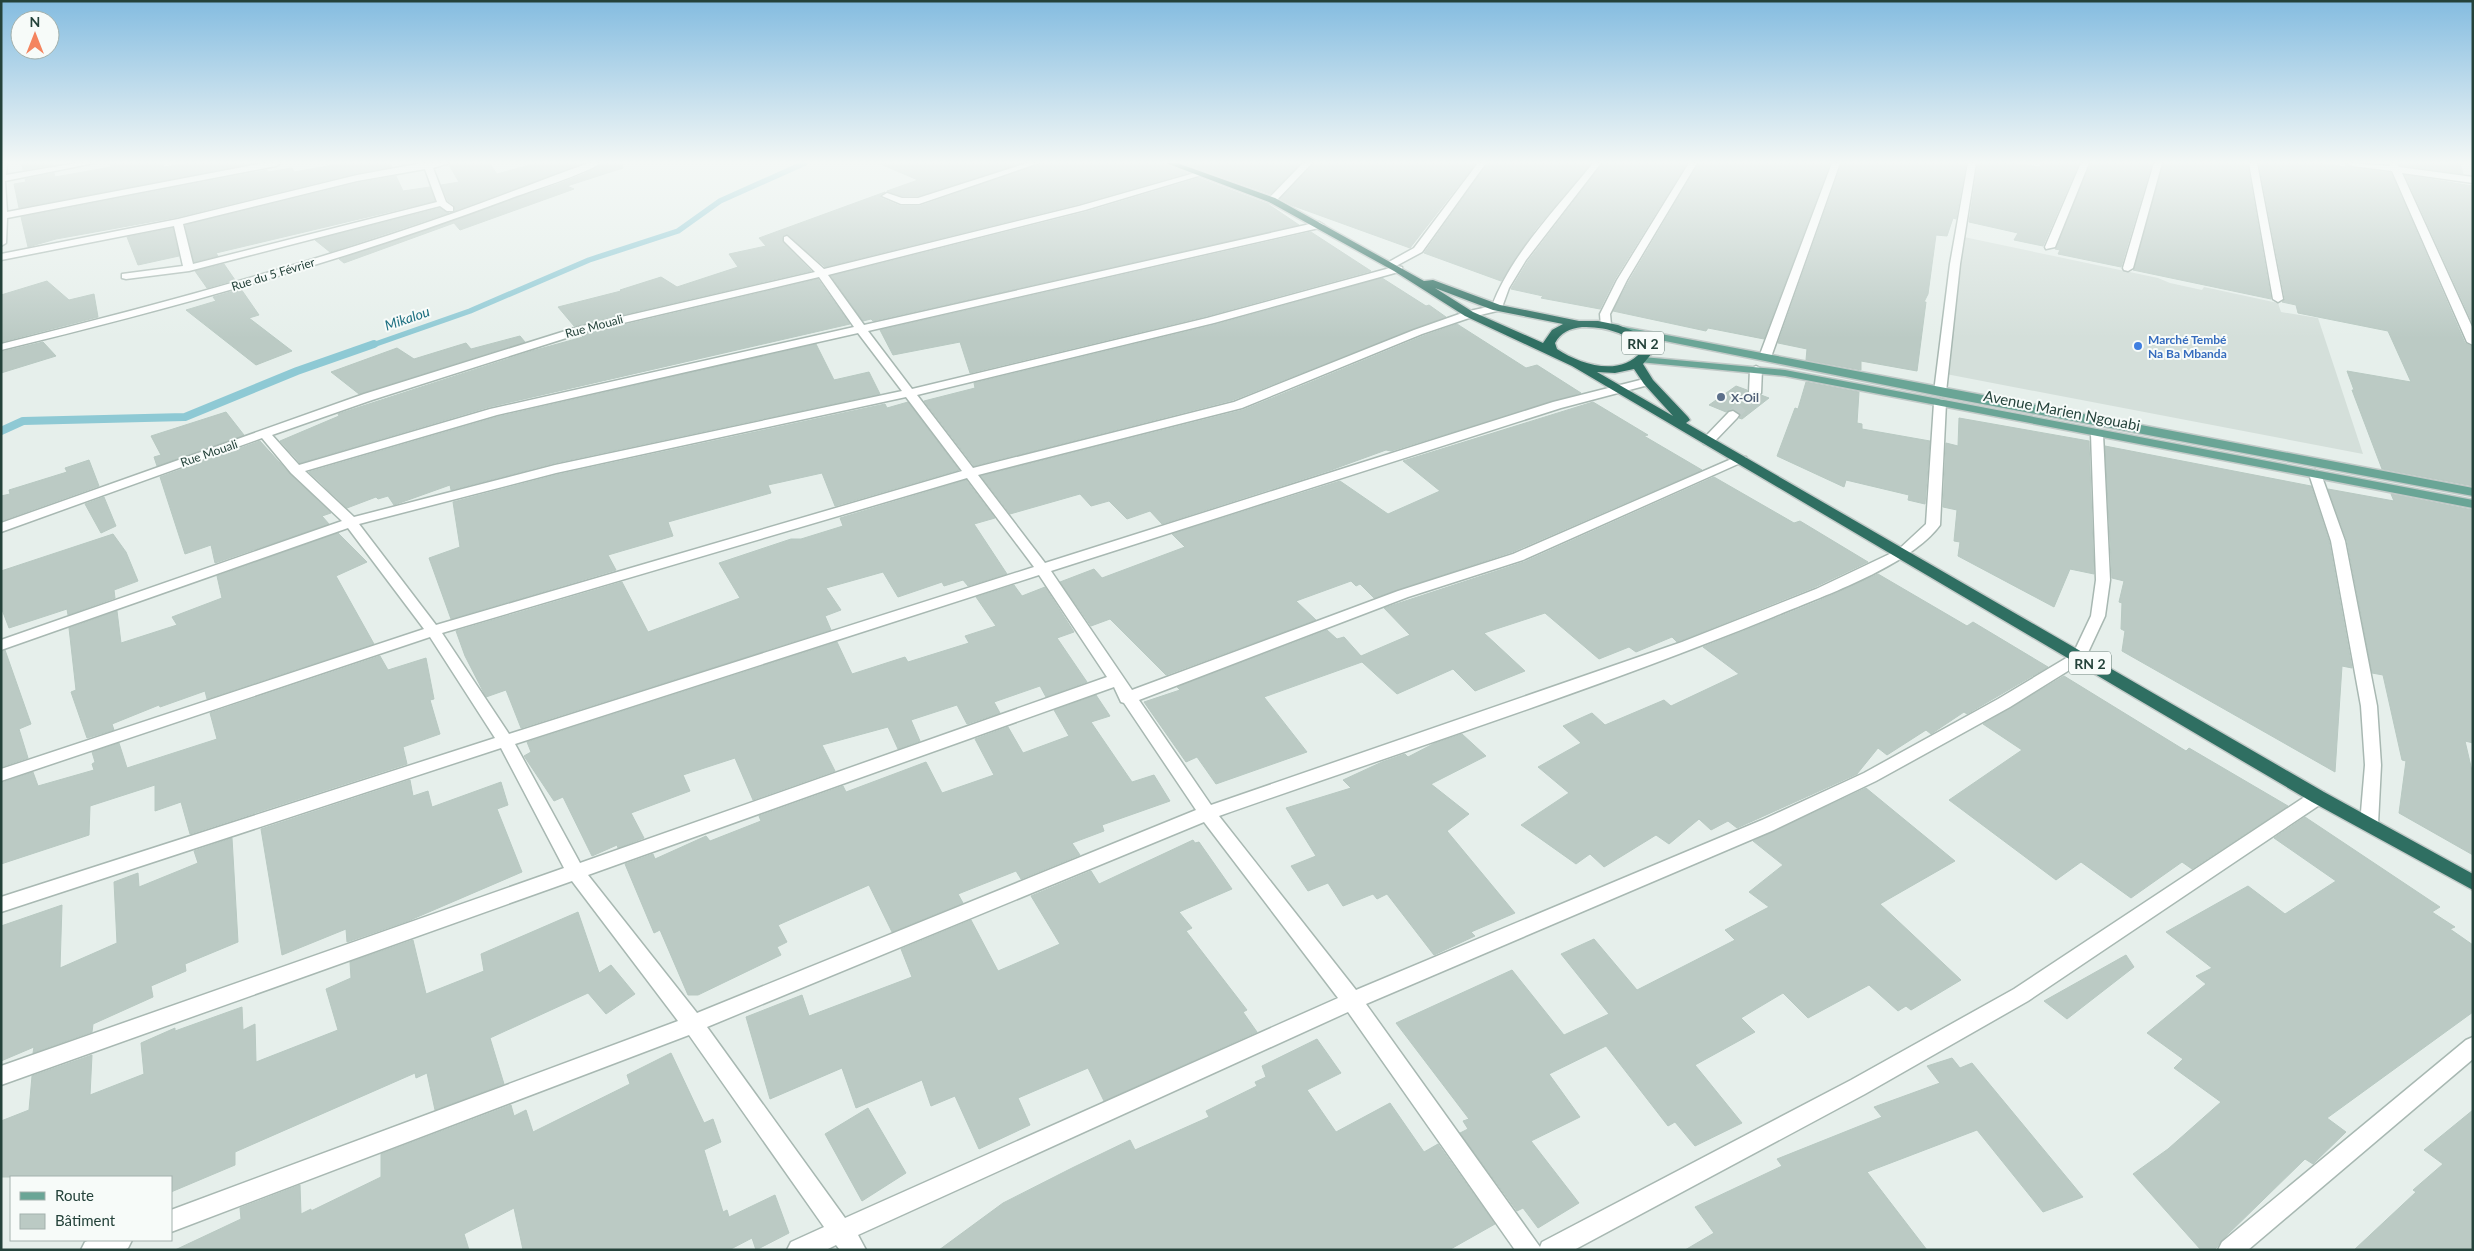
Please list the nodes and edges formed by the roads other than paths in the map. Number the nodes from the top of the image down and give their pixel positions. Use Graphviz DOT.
graph roads {
  1 [pos="2,221"];
  2 [pos="370,221"];
  3 [pos="438,221"];
  4 [pos="1028,221"];
  5 [pos="1312,221"];
  6 [pos="1439,221"];
  7 [pos="1551,221"];
  8 [pos="1658,221"];
  9 [pos="1815,221"];
  10 [pos="1962,221"];
  11 [pos="2061,221"];
  12 [pos="2141,221"];
  13 [pos="2264,221"];
  14 [pos="2420,221"];
  15 [pos="178,222"];
  16 [pos="1319,225"];
  17 [pos="787,239"];
  18 [pos="1,243"];
  19 [pos="2050,247"];
  20 [pos="1,258"];
  21 [pos="1394,267"];
  22 [pos="188,268"];
  23 [pos="2128,268"];
  24 [pos="822,273"];
  25 [pos="126,276"];
  26 [pos="2278,299"];
  27 [pos="1497,308"];
  28 [pos="1469,314"];
  29 [pos="1583,324"];
  30 [pos="1605,325"];
  31 [pos="861,329"];
  32 [pos="1624,330"];
  33 [pos="2473,342"];
  34 [pos="1,347"];
  35 [pos="1552,351"];
  36 [pos="1765,357"];
  37 [pos="1640,362"];
  38 [pos="1576,365"];
  39 [pos="1756,369"];
  40 [pos="1648,382"];
  41 [pos="1618,390"];
  42 [pos="909,393"];
  43 [pos="1755,393"];
  44 [pos="1940,398"];
  45 [pos="1733,415"];
  46 [pos="265,434"];
  47 [pos="2097,434"];
  48 [pos="1708,441"];
  49 [pos="1741,460"];
  50 [pos="296,470"];
  51 [pos="969,473"];
  52 [pos="2315,474"];
  53 [pos="2473,492"];
  54 [pos="2473,504"];
  55 [pos="351,522"];
  56 [pos="1,528"];
  57 [pos="1903,553"];
  58 [pos="1043,570"];
  59 [pos="433,631"];
  60 [pos="1,646"];
  61 [pos="2079,657"];
  62 [pos="1116,680"];
  63 [pos="1127,698"];
  64 [pos="505,741"];
  65 [pos="1,775"];
  66 [pos="2318,798"];
  67 [pos="1207,813"];
  68 [pos="2369,824"];
  69 [pos="575,871"];
  70 [pos="2473,883"];
  71 [pos="1,906"];
  72 [pos="1352,1001"];
  73 [pos="692,1024"];
  74 [pos="2473,1046"];
  75 [pos="1,1076"];
  76 [pos="172,1221"];
  77 [pos="841,1231"];
  78 [pos="117,1241"];
  79 [pos="93,1250"];
  80 [pos="799,1250"];
  81 [pos="854,1250"];
  82 [pos="1529,1250"];
  83 [pos="1550,1250"];
  84 [pos="2230,1250"];
  1 -- 18 [label="street"];
  2 -- 22 [label="street"];
  3 -- 34 [label="street, Rue du 5 Février"];
  4 -- 24 [label="street, Rue Mouali"];
  5 -- 16 [label="highway, RN 2"];
  6 -- 21 [label="street"];
  7 -- 27 [label="street"];
  8 -- 30 [label="street"];
  9 -- 36 [label="street"];
  10 -- 44 [label="street"];
  11 -- 19 [label="street"];
  12 -- 23 [label="street"];
  13 -- 26 [label="street"];
  14 -- 33 [label="street"];
  15 -- 20 [label="street"];
  15 -- 22 [label="street"];
  16 -- 21 [label="highway, RN 2"];
  16 -- 31 [label="street"];
  17 -- 24 [label="street"];
  21 -- 27 [label="highway, RN 2"];
  21 -- 28 [label="highway, RN 2"];
  21 -- 42 [label="street"];
  22 -- 25 [label="street"];
  24 -- 31 [label="street"];
  24 -- 46 [label="street, Rue Mouali"];
  27 -- 28 [label="street"];
  27 -- 29 [label="highway, RN 2"];
  28 -- 35 [label="highway, RN 2"];
  28 -- 51 [label="street"];
  29 -- 30 [label="highway, RN 2"];
  29 -- 35 [label="highway, RN 2"];
  30 -- 32 [label="highway, RN 2"];
  31 -- 42 [label="street"];
  31 -- 50 [label="street"];
  32 -- 36 [label="main road"];
  32 -- 37 [label="highway, RN 2"];
  35 -- 38 [label="highway, RN 2"];
  36 -- 44 [label="main road"];
  37 -- 38 [label="highway, RN 2"];
  37 -- 39 [label="main road, Avenue Marien Ngouabi"];
  37 -- 40 [label="highway, RN 2"];
  38 -- 41 [label="highway, RN 2"];
  39 -- 43 [label="street"];
  39 -- 44 [label="main road, Avenue Marien Ngouabi"];
  40 -- 41 [label="street"];
  40 -- 48 [label="highway, RN 2"];
  41 -- 48 [label="highway, RN 2"];
  41 -- 58 [label="street"];
  42 -- 51 [label="street"];
  42 -- 55 [label="street"];
  44 -- 47 [label="main road, Avenue Marien Ngouabi"];
  44 -- 53 [label="main road"];
  44 -- 57 [label="street"];
  45 -- 48 [label="street"];
  46 -- 50 [label="street"];
  46 -- 56 [label="street, Rue Mouali"];
  47 -- 52 [label="main road, Avenue Marien Ngouabi"];
  47 -- 61 [label="street"];
  48 -- 49 [label="highway, RN 2"];
  49 -- 57 [label="highway, RN 2"];
  49 -- 63 [label="street"];
  50 -- 55 [label="street"];
  51 -- 58 [label="street"];
  51 -- 59 [label="street"];
  52 -- 54 [label="main road, Avenue Marien Ngouabi"];
  52 -- 68 [label="street"];
  55 -- 59 [label="street"];
  55 -- 60 [label="street"];
  57 -- 61 [label="highway, RN 2"];
  57 -- 67 [label="street"];
  58 -- 62 [label="street"];
  58 -- 64 [label="street"];
  59 -- 64 [label="street"];
  59 -- 65 [label="street"];
  61 -- 66 [label="highway, RN 2"];
  61 -- 72 [label="street"];
  62 -- 63 [label="street"];
  62 -- 69 [label="street"];
  63 -- 67 [label="street"];
  64 -- 69 [label="street"];
  64 -- 71 [label="street"];
  66 -- 68 [label="highway, RN 2"];
  66 -- 83 [label="street"];
  67 -- 72 [label="street"];
  67 -- 73 [label="street"];
  68 -- 70 [label="highway, RN 2"];
  69 -- 73 [label="street"];
  69 -- 75 [label="street"];
  72 -- 77 [label="street"];
  72 -- 82 [label="street"];
  73 -- 76 [label="street"];
  73 -- 77 [label="street"];
  74 -- 84 [label="street"];
  77 -- 80 [label="street"];
  77 -- 81 [label="street"];
  78 -- 79 [label="street"];
}
